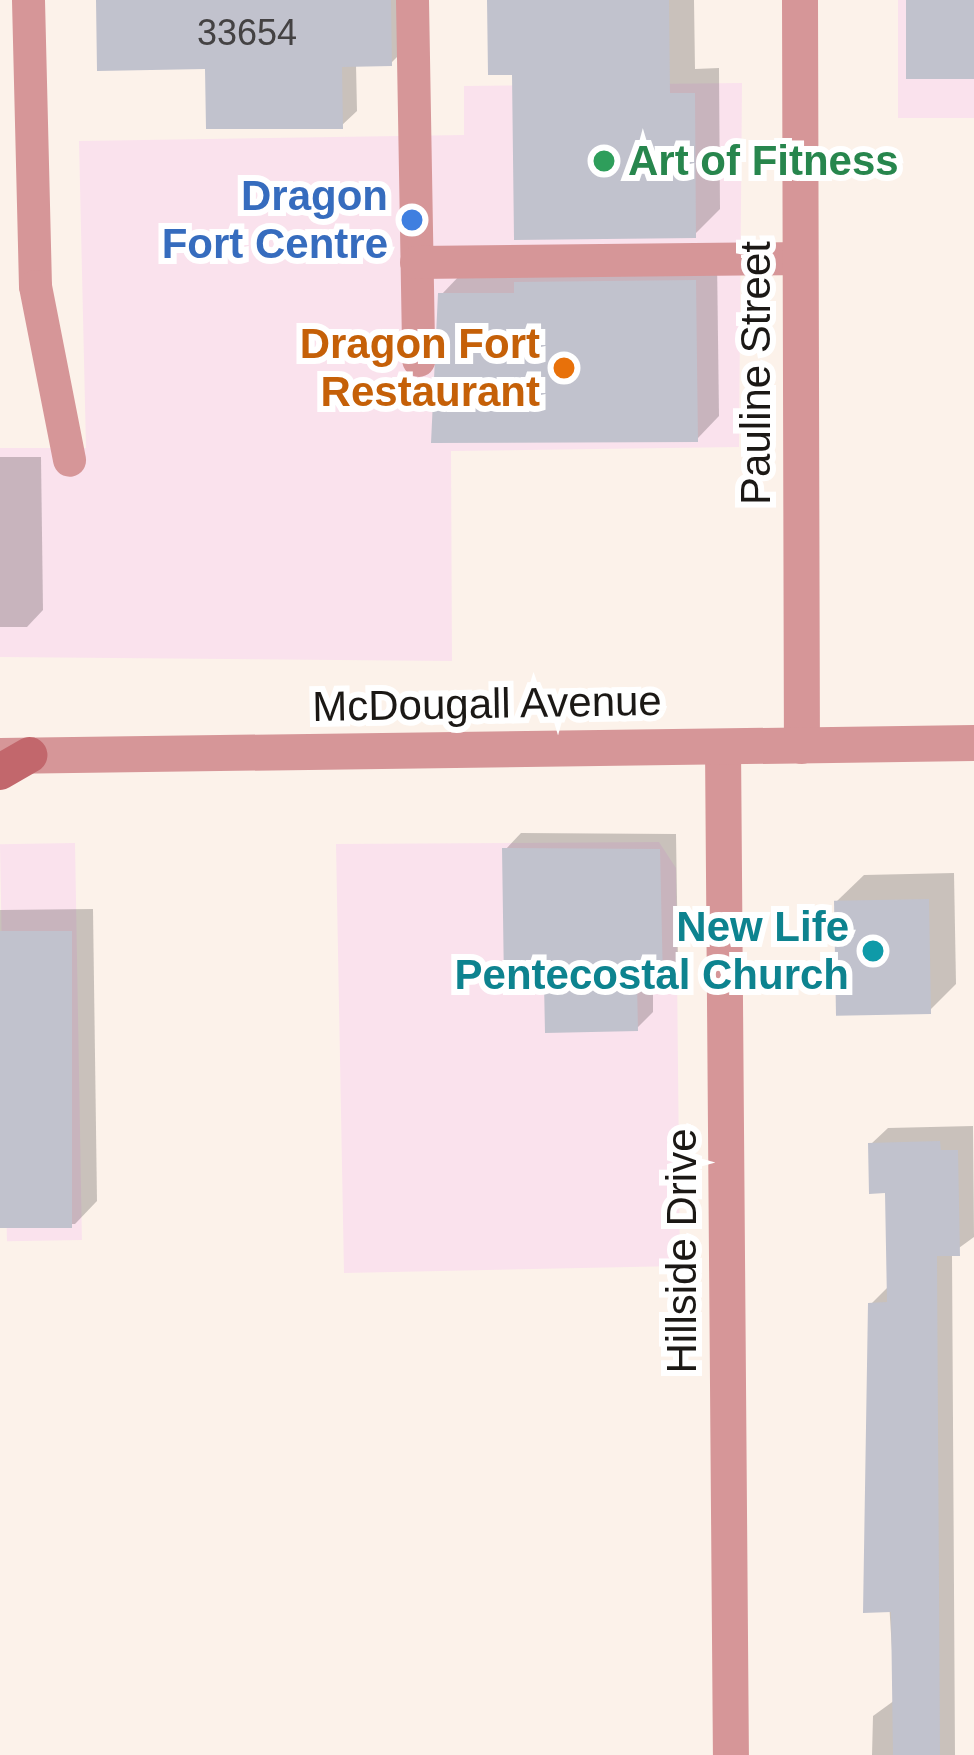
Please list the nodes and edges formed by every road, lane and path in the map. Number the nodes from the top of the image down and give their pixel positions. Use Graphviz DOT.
graph roads {
  1 [pos="28,0"];
  2 [pos="412,0"];
  3 [pos="800,0"];
  4 [pos="800,258"];
  5 [pos="416,262"];
  6 [pos="418,360"];
  7 [pos="69,460"];
  8 [pos="974,743"];
  9 [pos="802,746"];
  10 [pos="723,747"];
  11 [pos="10,761"];
  12 [pos="731,1755"];
  1 -- 7 [label="lane"];
  2 -- 5 [label="lane"];
  3 -- 4 [label="street, Pauline Street"];
  4 -- 5 [label="lane"];
  4 -- 9 [label="street, Pauline Street"];
  5 -- 6 [label="lane"];
  8 -- 9 [label="street, McDougall Avenue"];
  9 -- 10 [label="street, McDougall Avenue"];
  10 -- 11 [label="street, McDougall Avenue"];
  10 -- 12 [label="street, Hillside Drive"];
}
